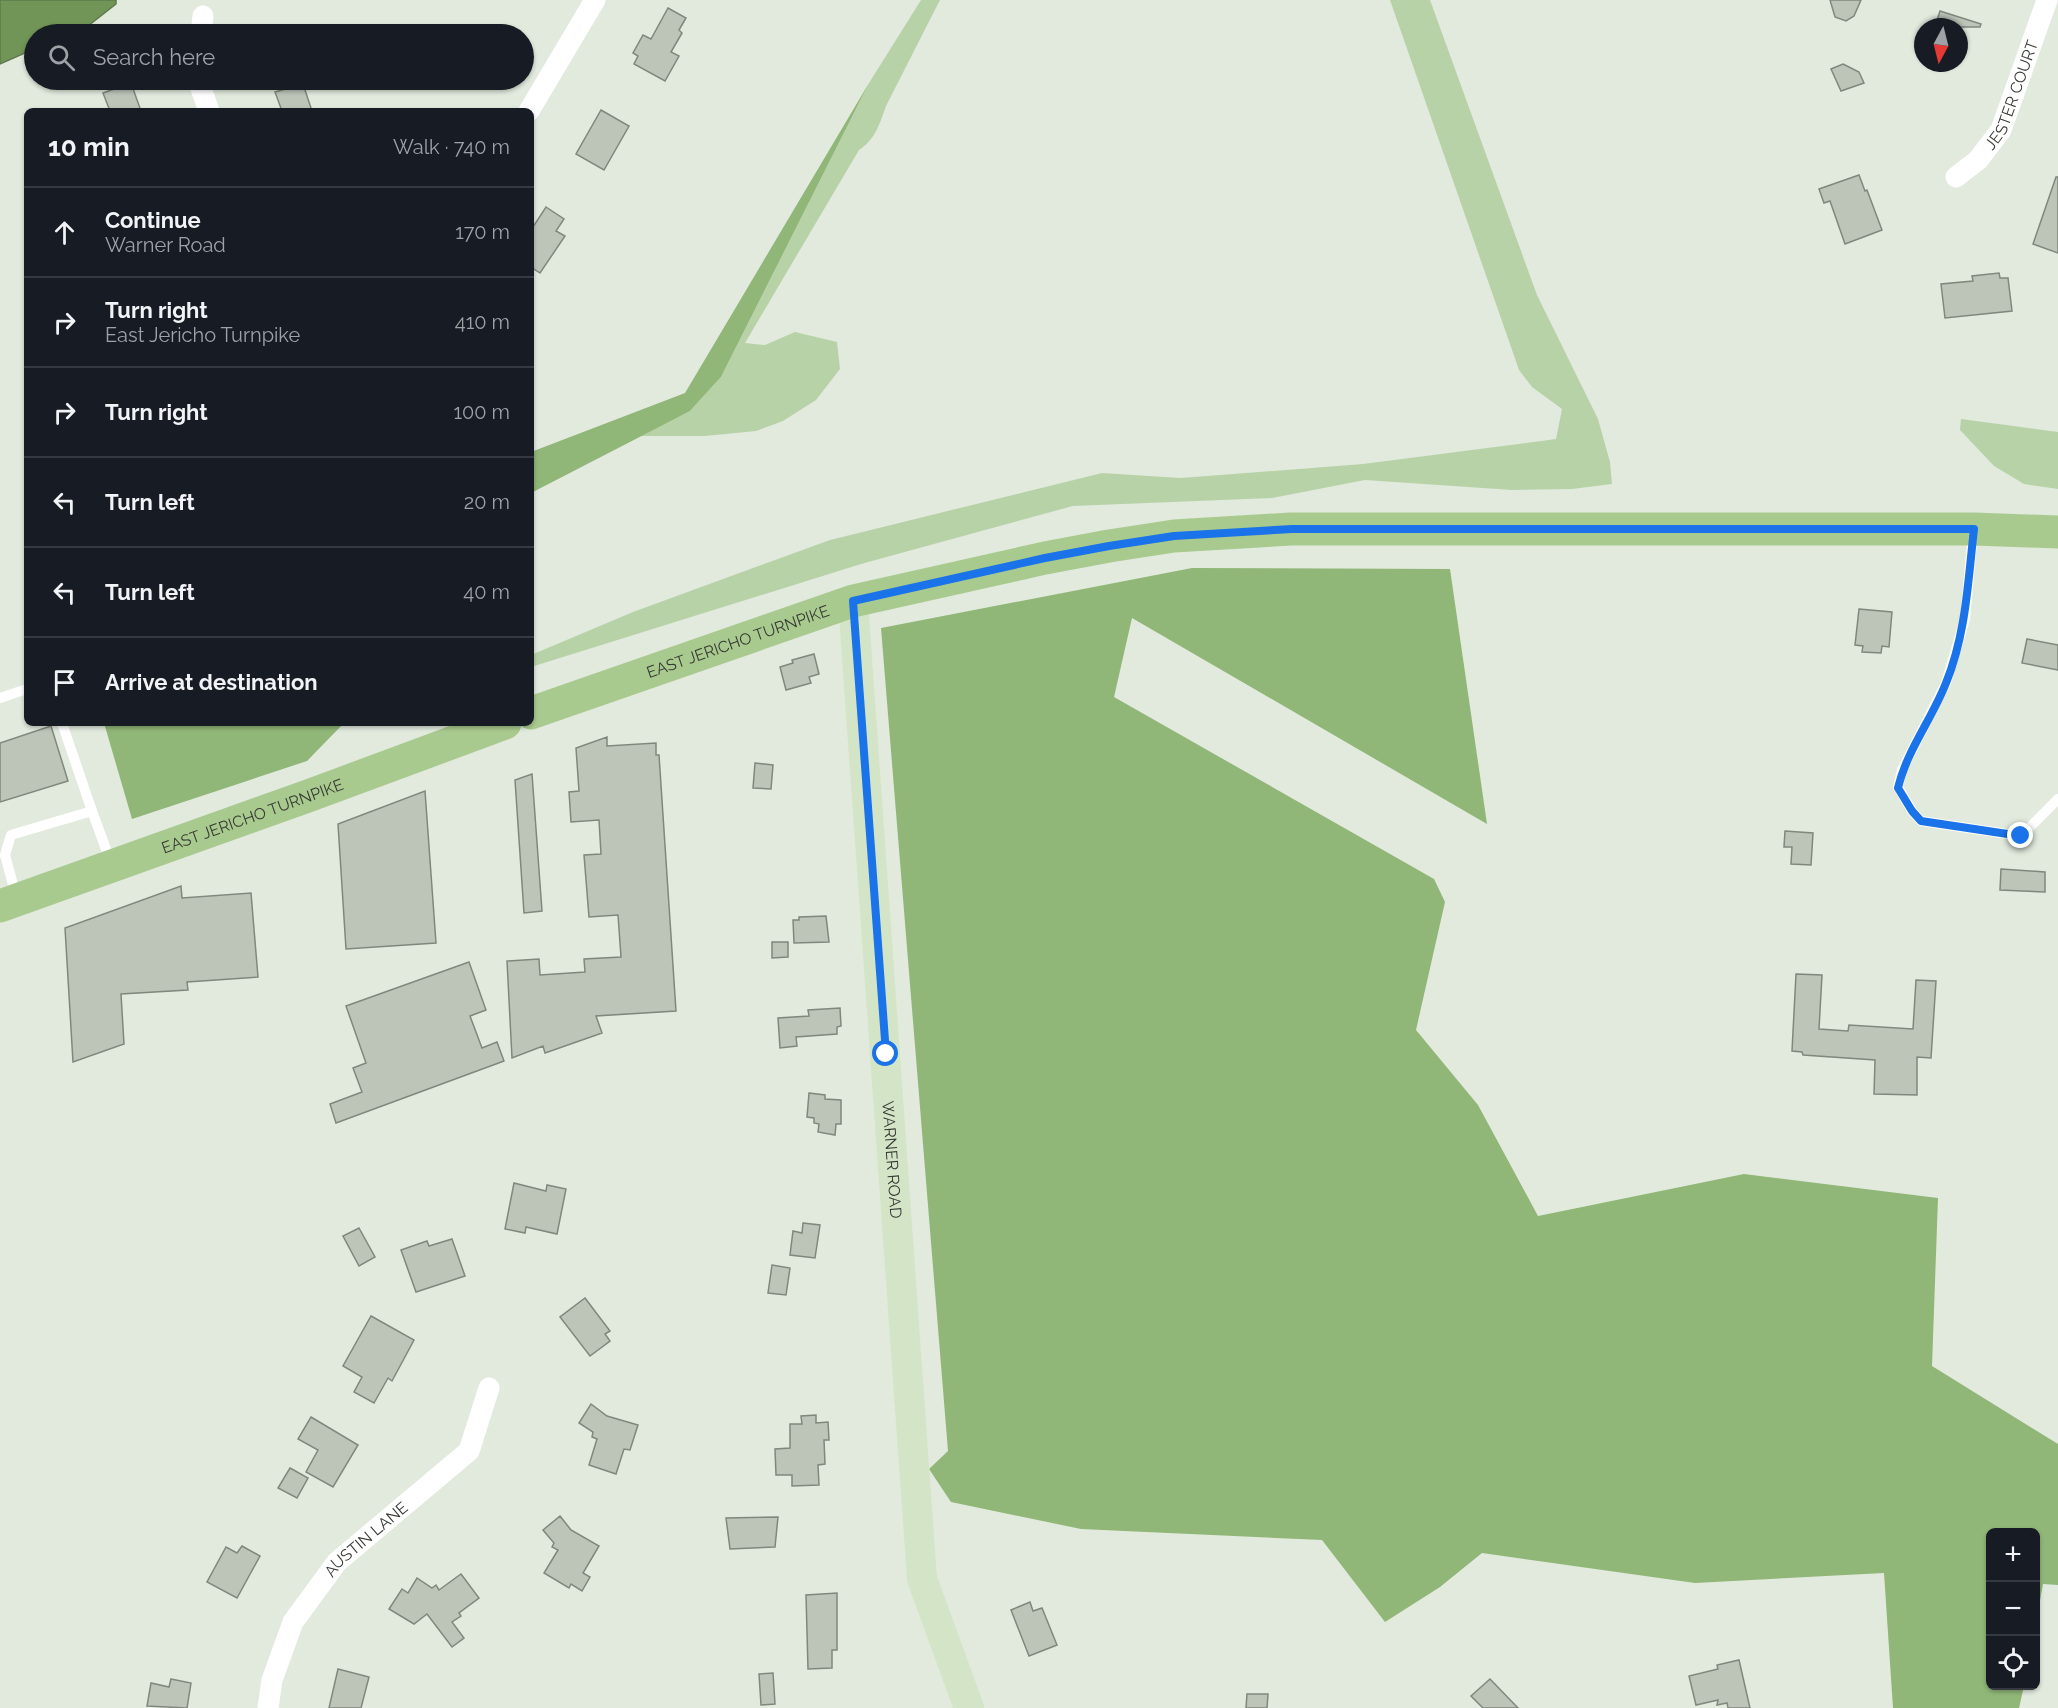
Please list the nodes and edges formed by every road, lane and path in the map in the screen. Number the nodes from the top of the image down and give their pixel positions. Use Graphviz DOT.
graph roads {
  1 [pos="595,0"];
  2 [pos="2047,0"];
  3 [pos="202,90"];
  4 [pos="208,108"];
  5 [pos="531,108"];
  6 [pos="1956,177"];
  7 [pos="1974,529"];
  8 [pos="2058,532"];
  9 [pos="853,601"];
  10 [pos="24,690"];
  11 [pos="0,698"];
  12 [pos="534,712"];
  13 [pos="63,726"];
  14 [pos="497,726"];
  15 [pos="2058,799"];
  16 [pos="92,811"];
  17 [pos="112,866"];
  18 [pos="9,903"];
  19 [pos="489,1389"];
  20 [pos="268,1708"];
  21 [pos="969,1708"];
  1 -- 5 [label="street"];
  2 -- 6 [label="street, JESTER COURT"];
  3 -- 4 [label="street"];
  7 -- 8 [label="main road, EAST JERICHO TURNPIKE"];
  7 -- 9 [label="main road, EAST JERICHO TURNPIKE"];
  7 -- 15 [label="lane"];
  9 -- 12 [label="main road, EAST JERICHO TURNPIKE"];
  9 -- 21 [label="street, WARNER ROAD"];
  10 -- 11 [label="lane"];
  13 -- 16 [label="lane"];
  14 -- 17 [label="main road, EAST JERICHO TURNPIKE"];
  16 -- 17 [label="lane"];
  16 -- 18 [label="lane"];
  17 -- 18 [label="main road, EAST JERICHO TURNPIKE"];
  19 -- 20 [label="street, AUSTIN LANE"];
}
